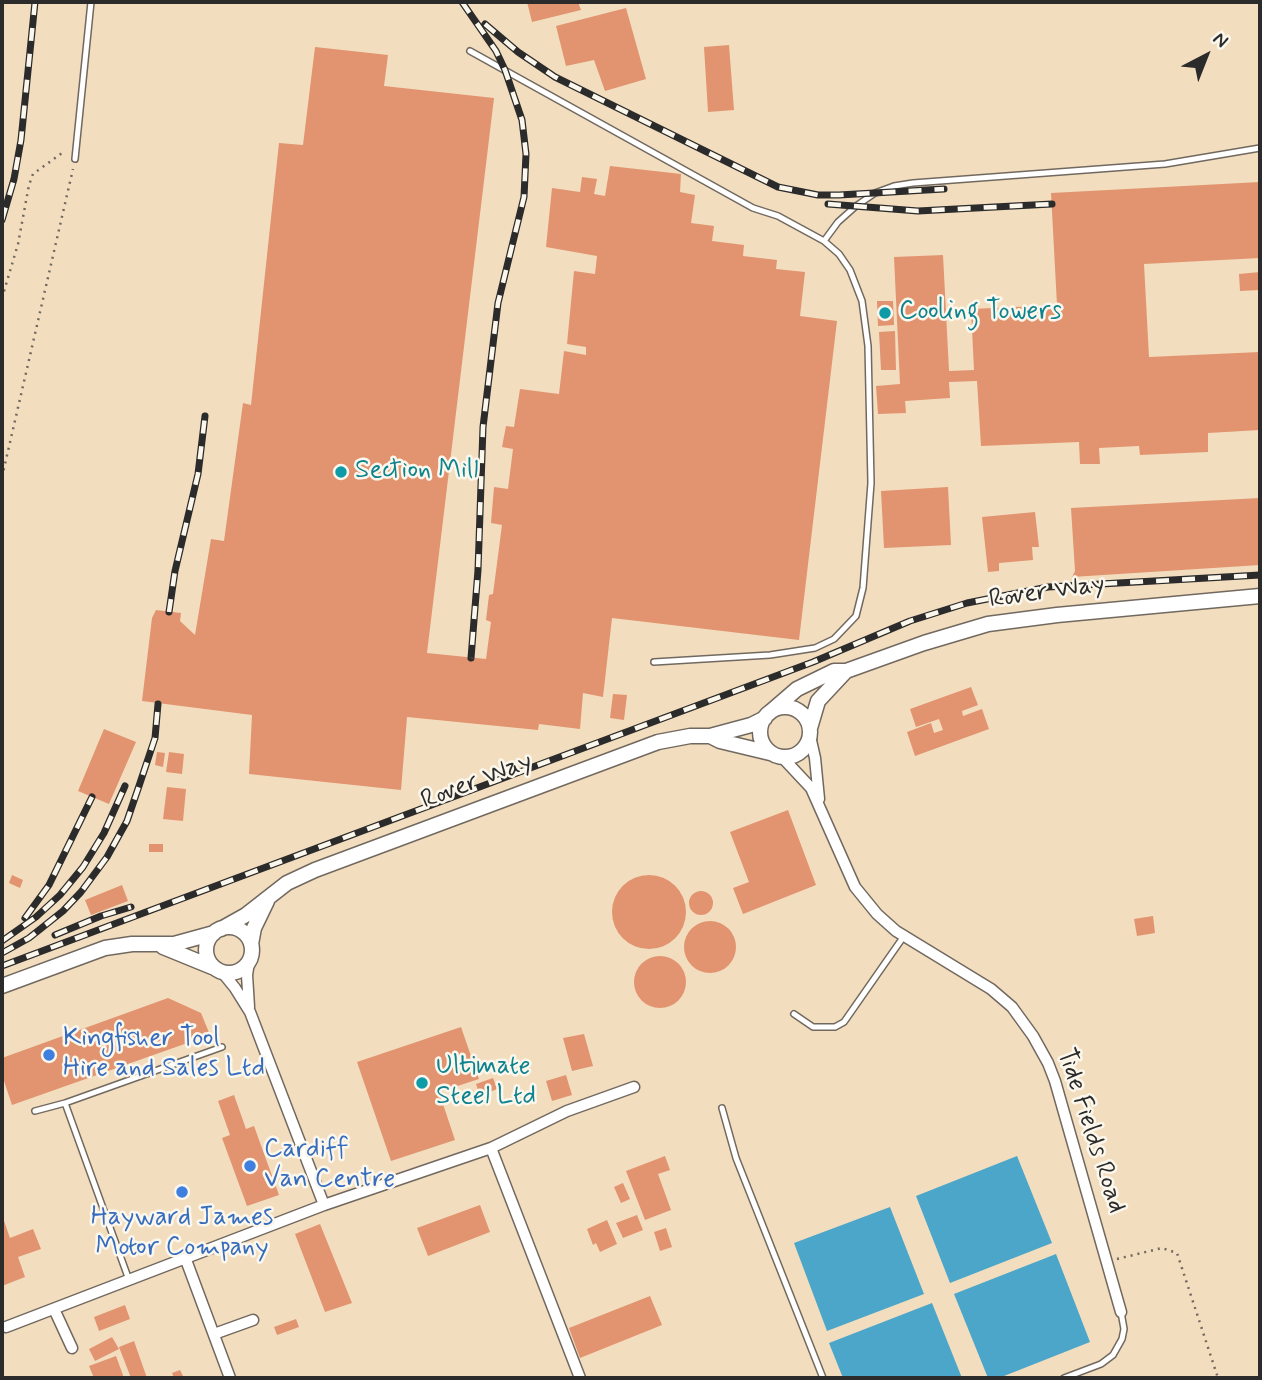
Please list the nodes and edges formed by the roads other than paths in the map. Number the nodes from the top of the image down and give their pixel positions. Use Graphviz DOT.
graph roads {
  1 [pos="91,2"];
  2 [pos="470,51"];
  3 [pos="1260,148"];
  4 [pos="75,159"];
  5 [pos="824,241"];
  6 [pos="1260,596"];
  7 [pos="654,662"];
  8 [pos="846,671"];
  9 [pos="766,716"];
  10 [pos="810,732"];
  11 [pos="710,736"];
  12 [pos="776,755"];
  13 [pos="820,805"];
  14 [pos="270,897"];
  15 [pos="217,931"];
  16 [pos="904,936"];
  17 [pos="251,944"];
  18 [pos="159,945"];
  19 [pos="249,962"];
  20 [pos="219,971"];
  21 [pos="2,986"];
  22 [pos="250,1012"];
  23 [pos="794,1014"];
  24 [pos="222,1047"];
  25 [pos="634,1087"];
  26 [pos="65,1103"];
  27 [pos="722,1108"];
  28 [pos="35,1111"];
  29 [pos="491,1148"];
  30 [pos="324,1205"];
  31 [pos="186,1260"];
  32 [pos="129,1280"];
  33 [pos="54,1309"];
  34 [pos="1121,1311"];
  35 [pos="253,1320"];
  36 [pos="6,1327"];
  37 [pos="214,1334"];
  38 [pos="72,1348"];
  39 [pos="230,1378"];
  40 [pos="580,1378"];
  41 [pos="823,1378"];
  42 [pos="1064,1378"];
  1 -- 4 [label="lane"];
  2 -- 5 [label="lane"];
  3 -- 5 [label="lane"];
  5 -- 7 [label="lane"];
  6 -- 8 [label="street, Rover Way"];
  8 -- 9 [label="street, Rover Way"];
  8 -- 10 [label="street, Rover Way"];
  9 -- 10 [label="street"];
  9 -- 11 [label="street, Rover Way"];
  9 -- 12 [label="street"];
  10 -- 12 [label="street"];
  10 -- 13 [label="street, Tide Fields Road"];
  11 -- 12 [label="street, Rover Way"];
  11 -- 14 [label="street, Rover Way"];
  12 -- 13 [label="street, Tide Fields Road"];
  13 -- 16 [label="street, Tide Fields Road"];
  14 -- 15 [label="street, Rover Way"];
  14 -- 17 [label="street, Rover Way"];
  15 -- 17 [label="street"];
  15 -- 18 [label="street, Rover Way"];
  15 -- 20 [label="street"];
  16 -- 23 [label="lane"];
  16 -- 34 [label="street, Tide Fields Road"];
  17 -- 19 [label="street"];
  18 -- 20 [label="street, Rover Way"];
  18 -- 21 [label="street, Rover Way"];
  19 -- 20 [label="street"];
  19 -- 22 [label="street"];
  20 -- 22 [label="street"];
  22 -- 30 [label="street"];
  24 -- 26 [label="lane"];
  25 -- 29 [label="street"];
  26 -- 28 [label="lane"];
  26 -- 32 [label="lane"];
  27 -- 41 [label="lane"];
  29 -- 30 [label="street"];
  29 -- 40 [label="street"];
  30 -- 31 [label="street"];
  31 -- 32 [label="street"];
  31 -- 37 [label="street"];
  32 -- 33 [label="street"];
  33 -- 36 [label="street"];
  33 -- 38 [label="street"];
  34 -- 42 [label="lane"];
  35 -- 37 [label="street"];
  37 -- 39 [label="street"];
}
